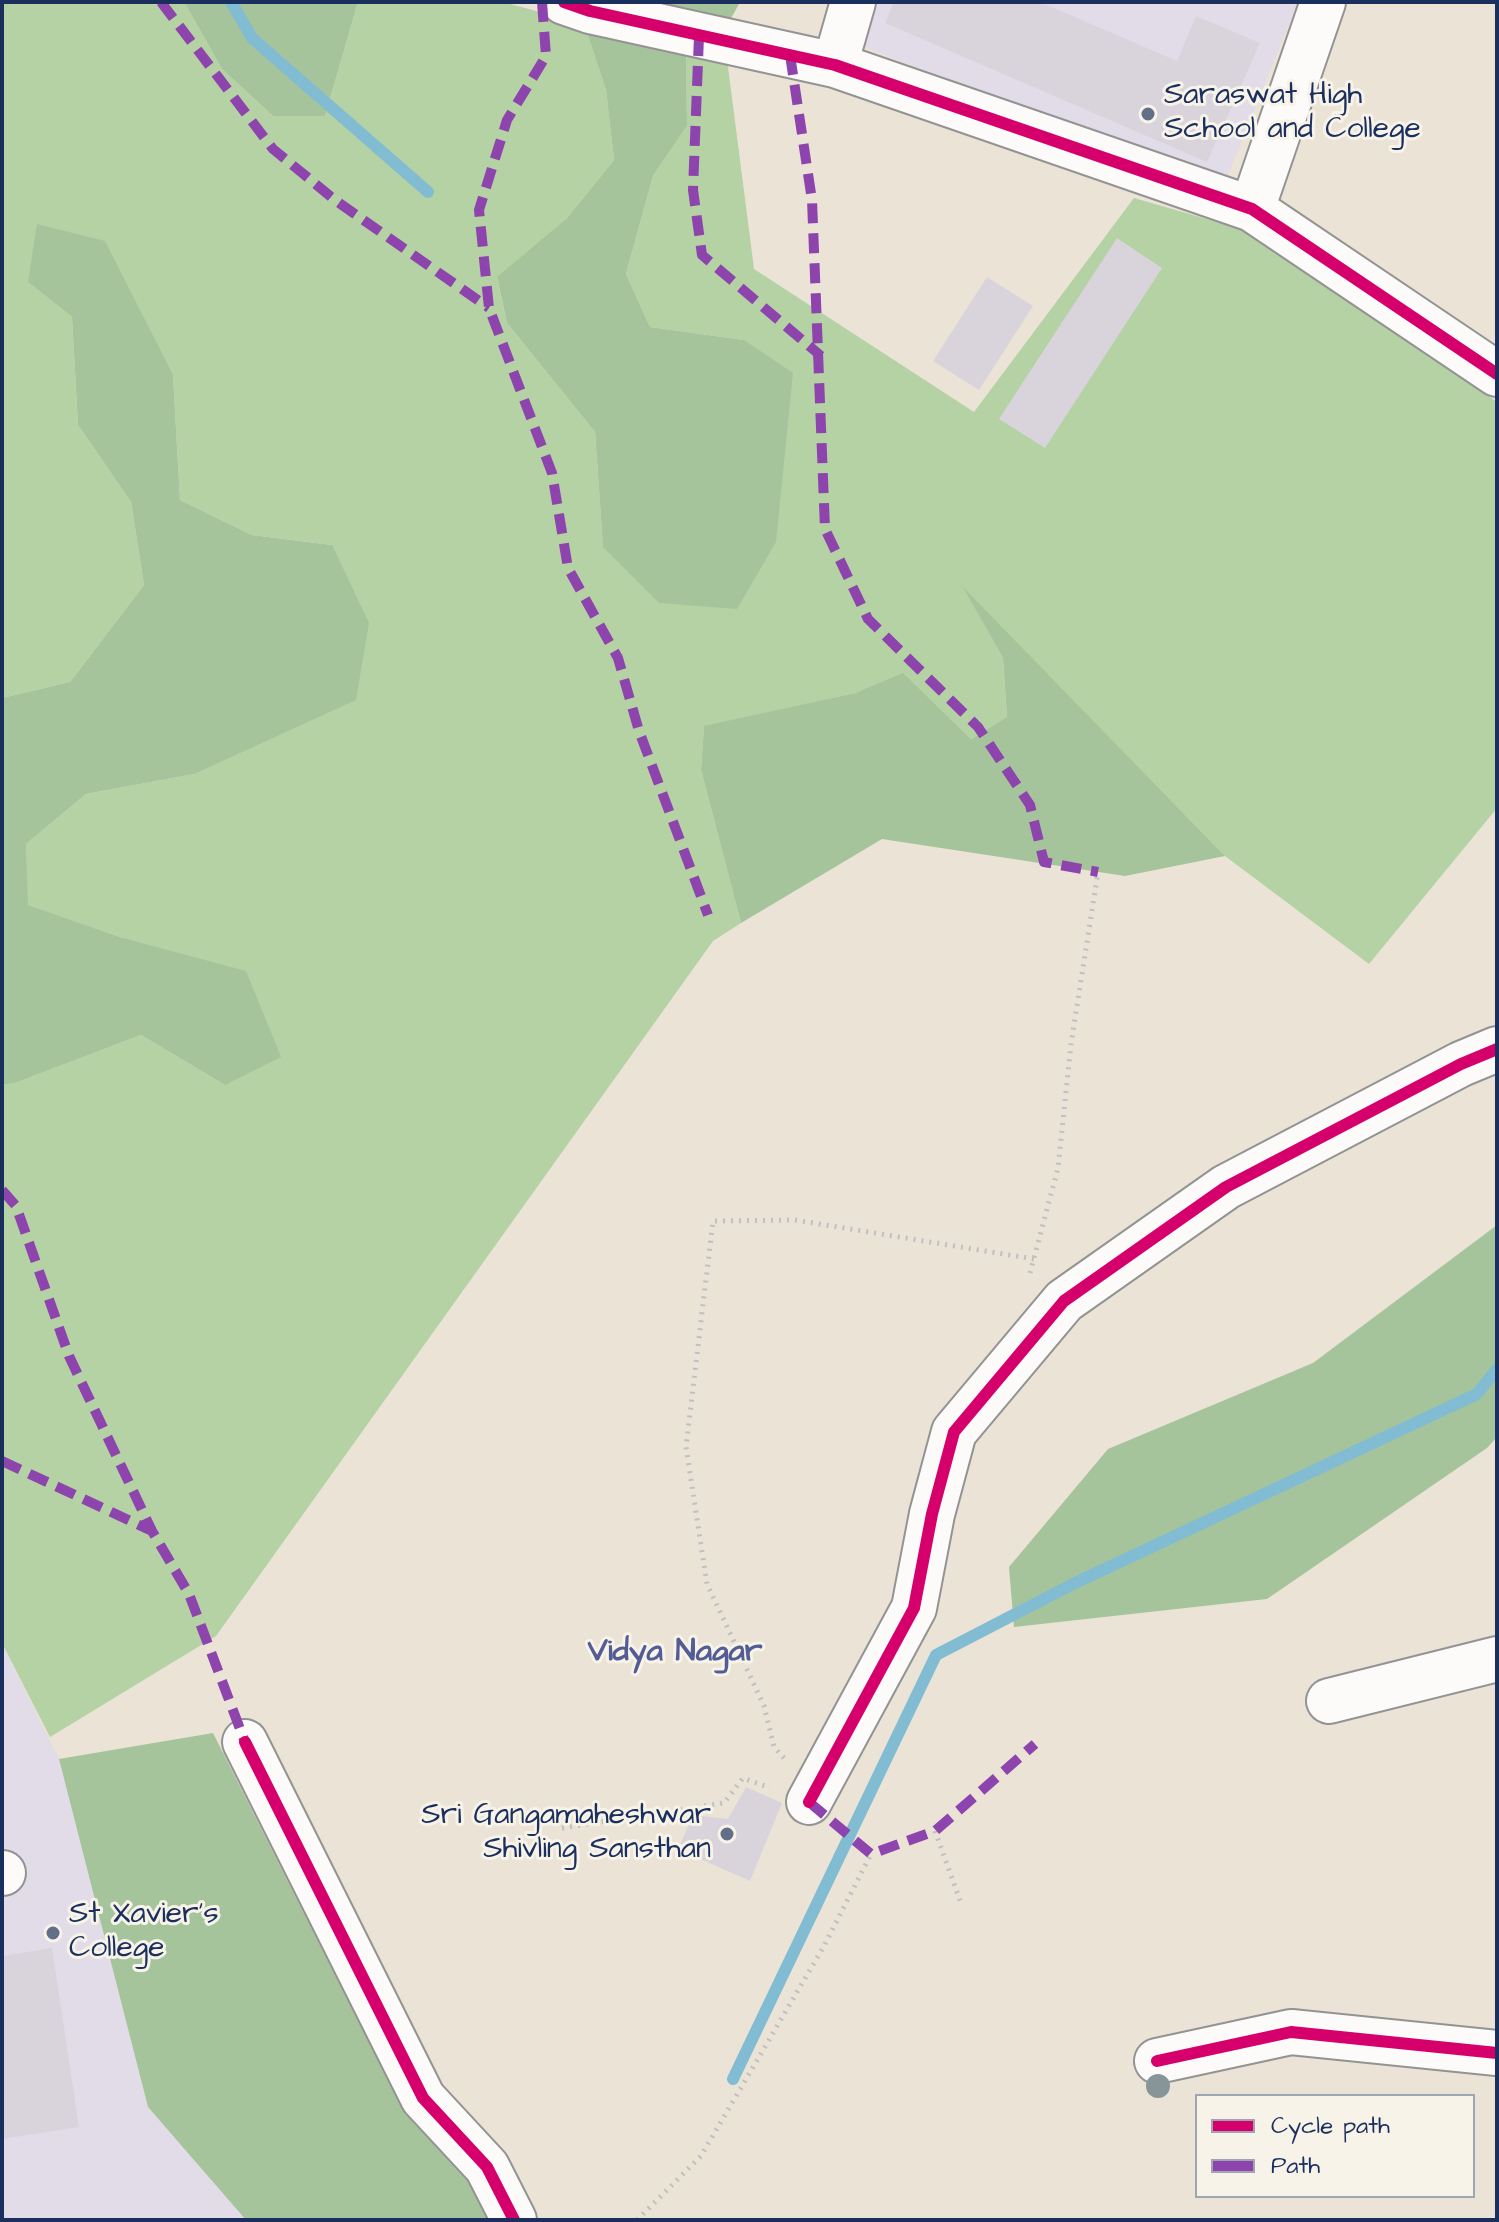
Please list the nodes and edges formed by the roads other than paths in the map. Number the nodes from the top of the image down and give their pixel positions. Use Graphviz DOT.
graph roads {
  1 [pos="564,2"];
  2 [pos="853,2"];
  3 [pos="1323,2"];
  4 [pos="835,65"];
  5 [pos="1252,209"];
  6 [pos="1497,374"];
  7 [pos="1497,1049"];
  8 [pos="1497,1659"];
  9 [pos="1329,1701"];
  10 [pos="245,1742"];
  11 [pos="813,1795"];
  12 [pos="1497,2053"];
  13 [pos="1157,2061"];
  14 [pos="514,2220"];
  1 -- 4 [label="street"];
  2 -- 4 [label="street"];
  3 -- 5 [label="street"];
  4 -- 5 [label="street"];
  5 -- 6 [label="street"];
  7 -- 11 [label="street"];
  8 -- 9 [label="street"];
  10 -- 14 [label="street"];
  12 -- 13 [label="street"];
}
